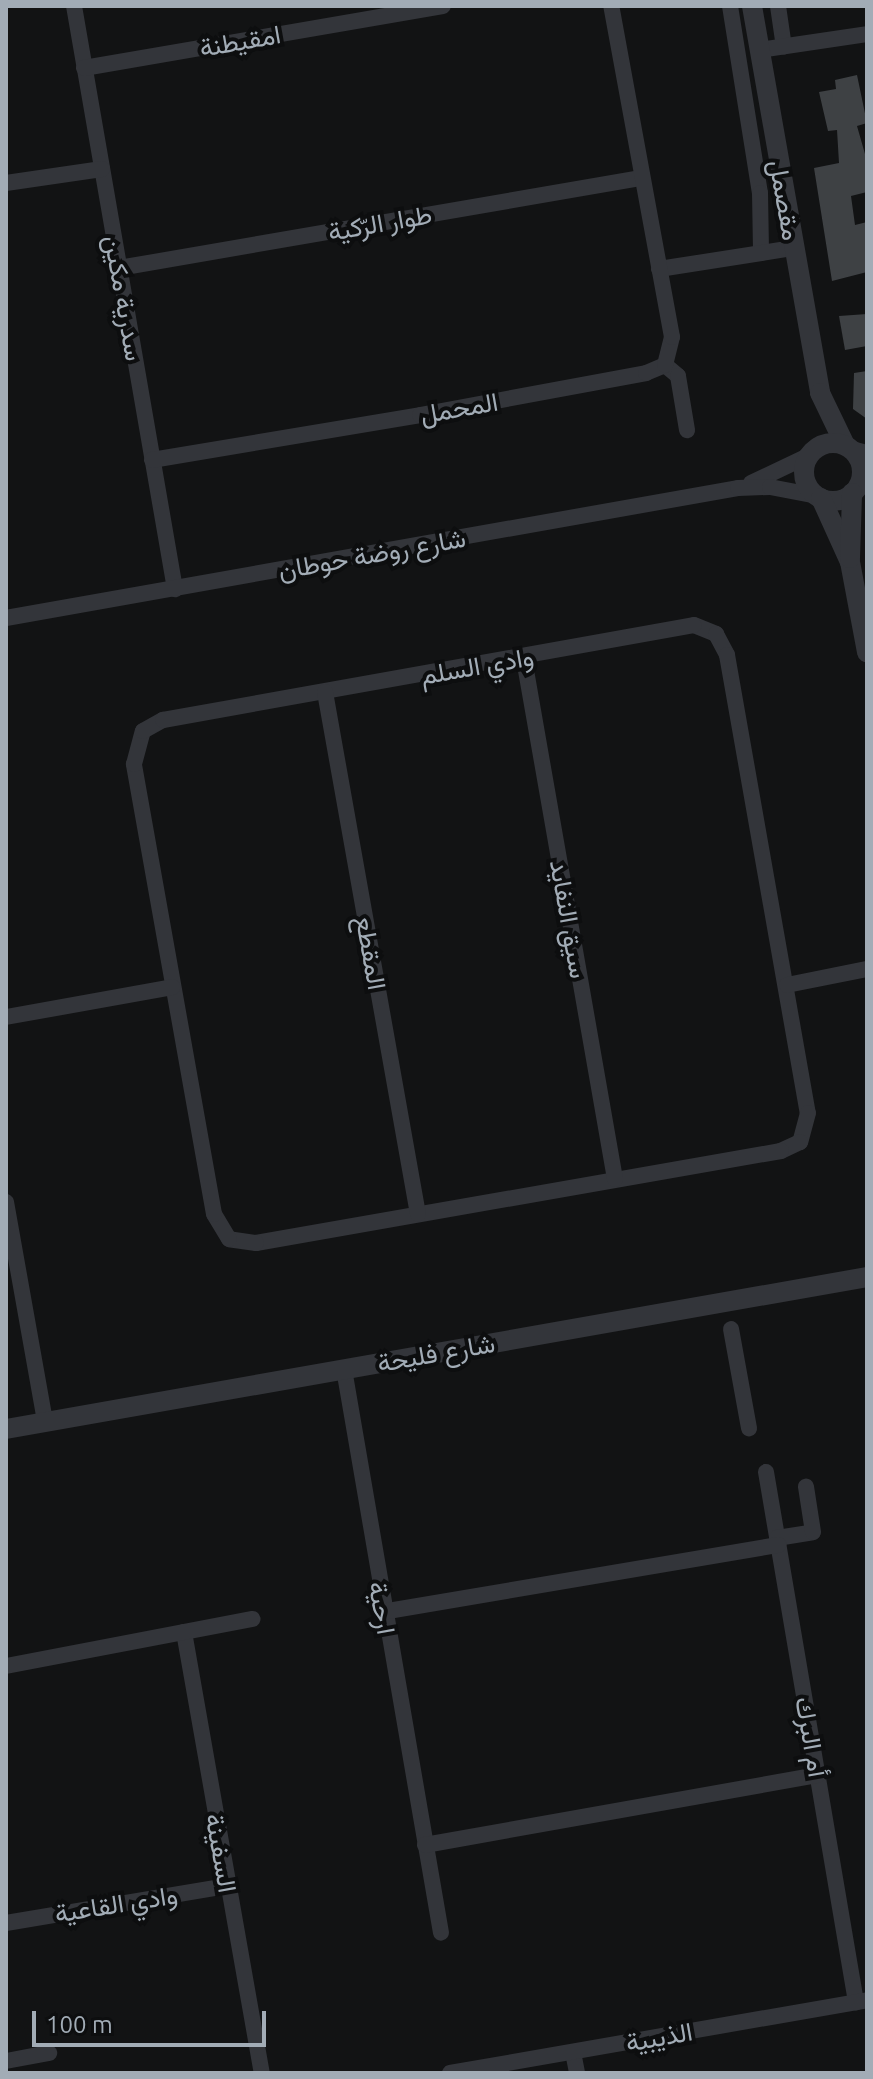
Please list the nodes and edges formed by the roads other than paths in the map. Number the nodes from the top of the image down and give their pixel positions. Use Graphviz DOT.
graph roads {
  1 [pos="74,6"];
  2 [pos="443,6"];
  3 [pos="611,6"];
  4 [pos="730,6"];
  5 [pos="752,6"];
  6 [pos="778,6"];
  7 [pos="867,34"];
  8 [pos="784,47"];
  9 [pos="759,50"];
  10 [pos="84,68"];
  11 [pos="102,169"];
  12 [pos="641,178"];
  13 [pos="6,183"];
  14 [pos="793,248"];
  15 [pos="761,253"];
  16 [pos="119,268"];
  17 [pos="659,269"];
  18 [pos="665,365"];
  19 [pos="820,393"];
  20 [pos="687,430"];
  21 [pos="855,449"];
  22 [pos="811,453"];
  23 [pos="152,460"];
  24 [pos="859,487"];
  25 [pos="738,488"];
  26 [pos="819,497"];
  27 [pos="850,562"];
  28 [pos="175,589"];
  29 [pos="6,618"];
  30 [pos="867,652"];
  31 [pos="524,659"];
  32 [pos="325,692"];
  33 [pos="867,969"];
  34 [pos="787,985"];
  35 [pos="172,987"];
  36 [pos="6,1017"];
  37 [pos="615,1179"];
  38 [pos="6,1202"];
  39 [pos="418,1214"];
  40 [pos="867,1277"];
  41 [pos="13,1286"];
  42 [pos="731,1329"];
  43 [pos="344,1369"];
  44 [pos="45,1422"];
  45 [pos="749,1428"];
  46 [pos="6,1429"];
  47 [pos="766,1472"];
  48 [pos="806,1487"];
  49 [pos="778,1542"];
  50 [pos="382,1612"];
  51 [pos="253,1619"];
  52 [pos="184,1632"];
  53 [pos="6,1666"];
  54 [pos="817,1775"];
  55 [pos="425,1845"];
  56 [pos="226,1886"];
  57 [pos="6,1923"];
  58 [pos="441,1933"];
  59 [pos="861,2001"];
  60 [pos="573,2052"];
  61 [pos="49,2053"];
  62 [pos="6,2061"];
  63 [pos="262,2073"];
  64 [pos="450,2073"];
  65 [pos="577,2073"];
  1 -- 10 [label="street, سدرية مكين"];
  2 -- 10 [label="street, امقيطنة"];
  3 -- 12 [label="street"];
  4 -- 15 [label="street"];
  5 -- 9 [label="street, مقصمل"];
  6 -- 8 [label="street"];
  7 -- 8 [label="street"];
  8 -- 9 [label="street"];
  9 -- 14 [label="street, مقصمل"];
  10 -- 11 [label="street, سدرية مكين"];
  11 -- 13 [label="street"];
  11 -- 16 [label="street, سدرية مكين"];
  12 -- 16 [label="street, طوار الرّكية"];
  12 -- 17 [label="street"];
  14 -- 15 [label="street"];
  14 -- 19 [label="street, مقصمل"];
  15 -- 17 [label="street"];
  16 -- 23 [label="street, سدرية مكين"];
  17 -- 18 [label="street"];
  18 -- 20 [label="street"];
  18 -- 23 [label="street, المحمل"];
  19 -- 21 [label="street, مقصمل"];
  19 -- 22 [label="street, مقصمل"];
  21 -- 22 [label="street"];
  21 -- 24 [label="street"];
  22 -- 25 [label="street, شارع روضة حوطان"];
  22 -- 26 [label="street"];
  23 -- 28 [label="street, سدرية مكين"];
  24 -- 26 [label="street"];
  24 -- 27 [label="street"];
  25 -- 26 [label="street, شارع روضة حوطان"];
  25 -- 28 [label="street, شارع روضة حوطان"];
  26 -- 27 [label="street"];
  27 -- 30 [label="street"];
  28 -- 29 [label="street, شارع روضة حوطان"];
  31 -- 32 [label="street, وادي السلم"];
  31 -- 34 [label="street, وادي السلم"];
  31 -- 37 [label="street, سيق النفايد"];
  32 -- 35 [label="street, وادي السلم"];
  32 -- 39 [label="street, المقطع"];
  33 -- 34 [label="street"];
  34 -- 37 [label="street, وادي السلم"];
  35 -- 36 [label="street"];
  35 -- 39 [label="street, وادي السلم"];
  37 -- 39 [label="street, وادي السلم"];
  38 -- 41 [label="street"];
  40 -- 43 [label="street, شارع فليحة"];
  41 -- 44 [label="street"];
  42 -- 45 [label="street"];
  43 -- 44 [label="street, شارع فليحة"];
  43 -- 50 [label="street, ارحية"];
  44 -- 46 [label="street, شارع فليحة"];
  47 -- 49 [label="street, أم البرك"];
  48 -- 49 [label="street"];
  49 -- 50 [label="street"];
  49 -- 54 [label="street, أم البرك"];
  50 -- 55 [label="street, ارحية"];
  51 -- 52 [label="street"];
  52 -- 53 [label="street"];
  52 -- 56 [label="street, السفينة"];
  54 -- 55 [label="street"];
  54 -- 59 [label="street, أم البرك"];
  55 -- 58 [label="street, ارحية"];
  56 -- 57 [label="street, وادي القاعية"];
  56 -- 63 [label="street, السفينة"];
  59 -- 60 [label="street, الذيبية"];
  60 -- 64 [label="street, الذيبية"];
  60 -- 65 [label="street"];
  61 -- 62 [label="street"];
}
